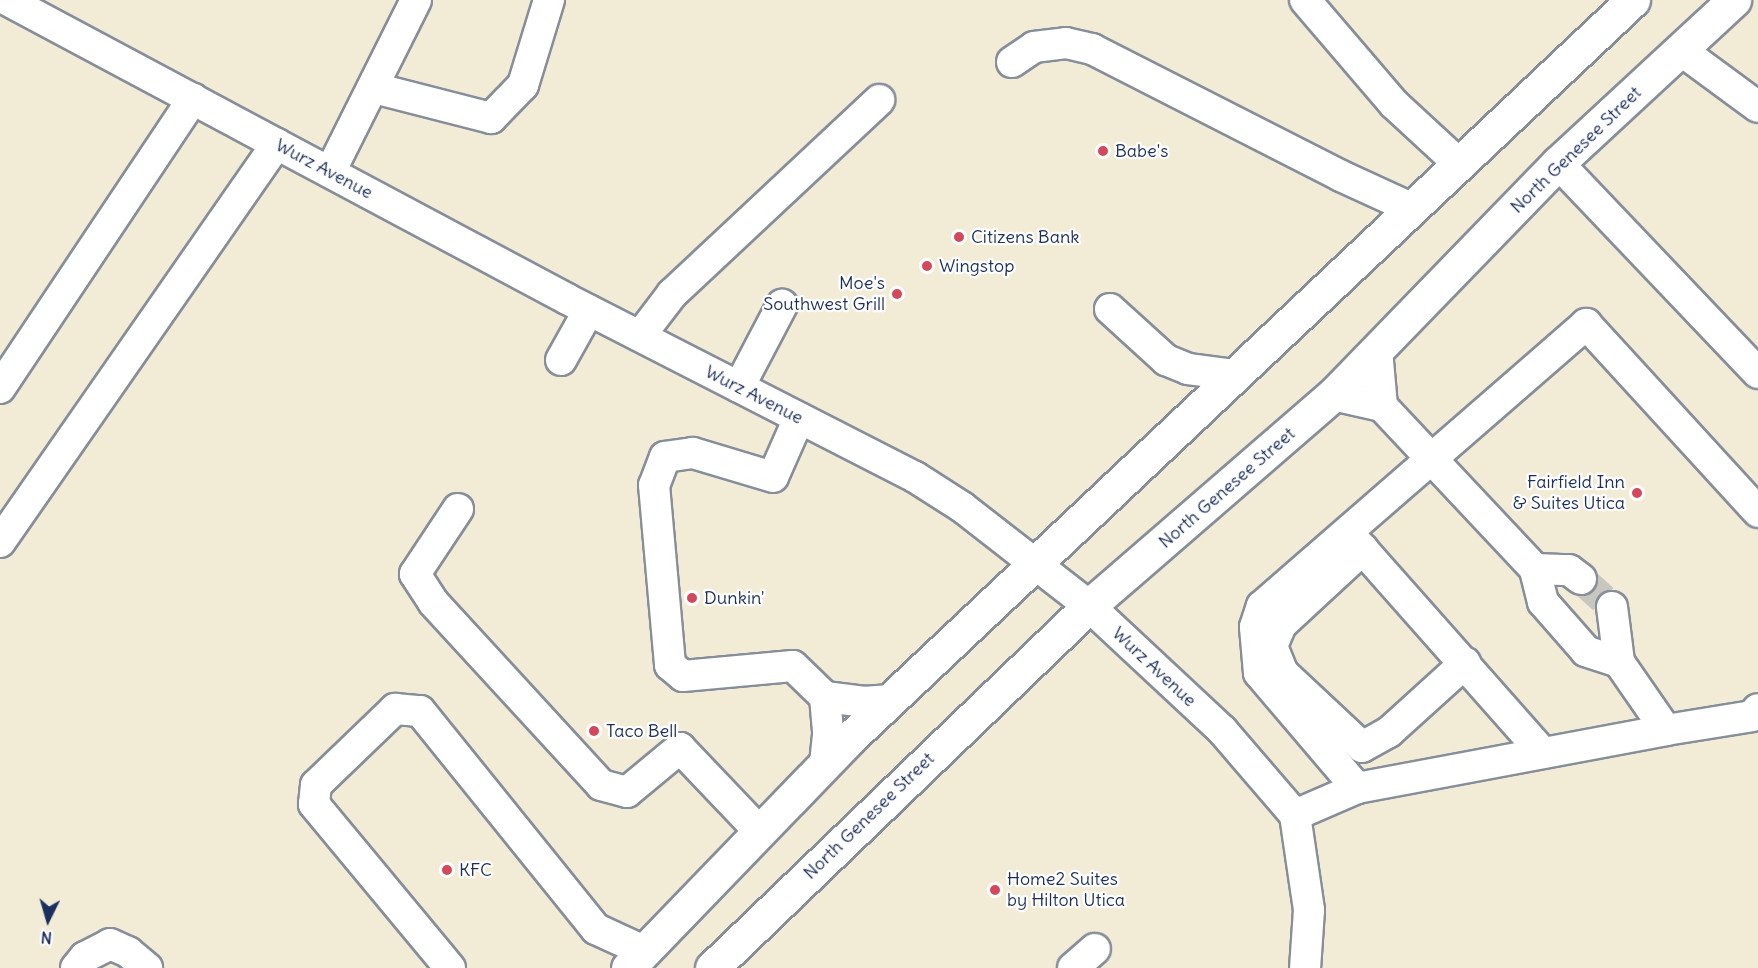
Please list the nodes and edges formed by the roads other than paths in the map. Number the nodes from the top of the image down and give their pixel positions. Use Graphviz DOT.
graph roads {
  1 [pos="7,0"];
  2 [pos="416,0"];
  3 [pos="549,0"];
  4 [pos="1305,0"];
  5 [pos="1633,0"];
  6 [pos="1734,0"];
  7 [pos="1758,6"];
  8 [pos="1682,51"];
  9 [pos="1012,62"];
  10 [pos="374,88"];
  11 [pos="193,99"];
  12 [pos="879,100"];
  13 [pos="1758,107"];
  14 [pos="277,144"];
  15 [pos="1558,163"];
  16 [pos="1459,164"];
  17 [pos="330,172"];
  18 [pos="1413,209"];
  19 [pos="782,305"];
  20 [pos="1110,309"];
  21 [pos="588,310"];
  22 [pos="640,336"];
  23 [pos="1377,350"];
  24 [pos="561,360"];
  25 [pos="1758,373"];
  26 [pos="1234,375"];
  27 [pos="739,387"];
  28 [pos="0,388"];
  29 [pos="1334,395"];
  30 [pos="1382,406"];
  31 [pos="799,418"];
  32 [pos="1427,459"];
  33 [pos="458,509"];
  34 [pos="1758,512"];
  35 [pos="1354,540"];
  36 [pos="0,542"];
  37 [pos="1035,563"];
  38 [pos="1535,569"];
  39 [pos="1581,579"];
  40 [pos="1089,606"];
  41 [pos="1612,607"];
  42 [pos="1619,662"];
  43 [pos="1465,663"];
  44 [pos="825,697"];
  45 [pos="891,700"];
  46 [pos="1758,709"];
  47 [pos="1666,730"];
  48 [pos="1543,753"];
  49 [pos="825,765"];
  50 [pos="1357,788"];
  51 [pos="1295,815"];
  52 [pos="760,832"];
  53 [pos="636,959"];
  54 [pos="76,968"];
  55 [pos="147,968"];
  56 [pos="450,968"];
  57 [pos="712,968"];
  58 [pos="1305,968"];
  1 -- 11 [label="street, Wurz Avenue"];
  2 -- 10 [label="street"];
  3 -- 10 [label="street"];
  4 -- 16 [label="street"];
  5 -- 16 [label="main road"];
  6 -- 8 [label="main road, North Genesee Street"];
  7 -- 8 [label="main road"];
  8 -- 13 [label="street"];
  8 -- 15 [label="main road, North Genesee Street"];
  9 -- 18 [label="street"];
  10 -- 17 [label="street"];
  11 -- 14 [label="street, Wurz Avenue"];
  11 -- 28 [label="street"];
  12 -- 22 [label="street"];
  14 -- 17 [label="street, Wurz Avenue"];
  14 -- 36 [label="street"];
  15 -- 23 [label="main road, North Genesee Street"];
  15 -- 25 [label="street"];
  16 -- 18 [label="main road"];
  17 -- 21 [label="street, Wurz Avenue"];
  18 -- 26 [label="main road"];
  19 -- 27 [label="street"];
  20 -- 26 [label="street"];
  21 -- 22 [label="street, Wurz Avenue"];
  21 -- 24 [label="street"];
  22 -- 27 [label="street, Wurz Avenue"];
  23 -- 29 [label="main road, North Genesee Street"];
  23 -- 30 [label="street"];
  26 -- 37 [label="main road"];
  27 -- 31 [label="street, Wurz Avenue"];
  29 -- 30 [label="street"];
  29 -- 40 [label="main road, North Genesee Street"];
  30 -- 32 [label="street"];
  31 -- 37 [label="street, Wurz Avenue"];
  31 -- 44 [label="street"];
  32 -- 34 [label="street"];
  32 -- 35 [label="street"];
  32 -- 38 [label="street"];
  33 -- 52 [label="street"];
  35 -- 43 [label="street"];
  35 -- 43 [label="street"];
  35 -- 50 [label="street"];
  37 -- 40 [label="street, Wurz Avenue"];
  37 -- 45 [label="main road"];
  38 -- 39 [label="street"];
  38 -- 42 [label="street"];
  40 -- 51 [label="street, Wurz Avenue"];
  40 -- 57 [label="main road, North Genesee Street"];
  41 -- 42 [label="street"];
  42 -- 47 [label="street"];
  43 -- 48 [label="street"];
  44 -- 45 [label="street"];
  44 -- 49 [label="street"];
  45 -- 49 [label="main road"];
  46 -- 47 [label="street"];
  47 -- 48 [label="street"];
  48 -- 50 [label="street"];
  49 -- 52 [label="main road"];
  50 -- 51 [label="street"];
  51 -- 58 [label="street"];
  52 -- 53 [label="main road"];
  53 -- 56 [label="street"];
  54 -- 55 [label="street"];
}
